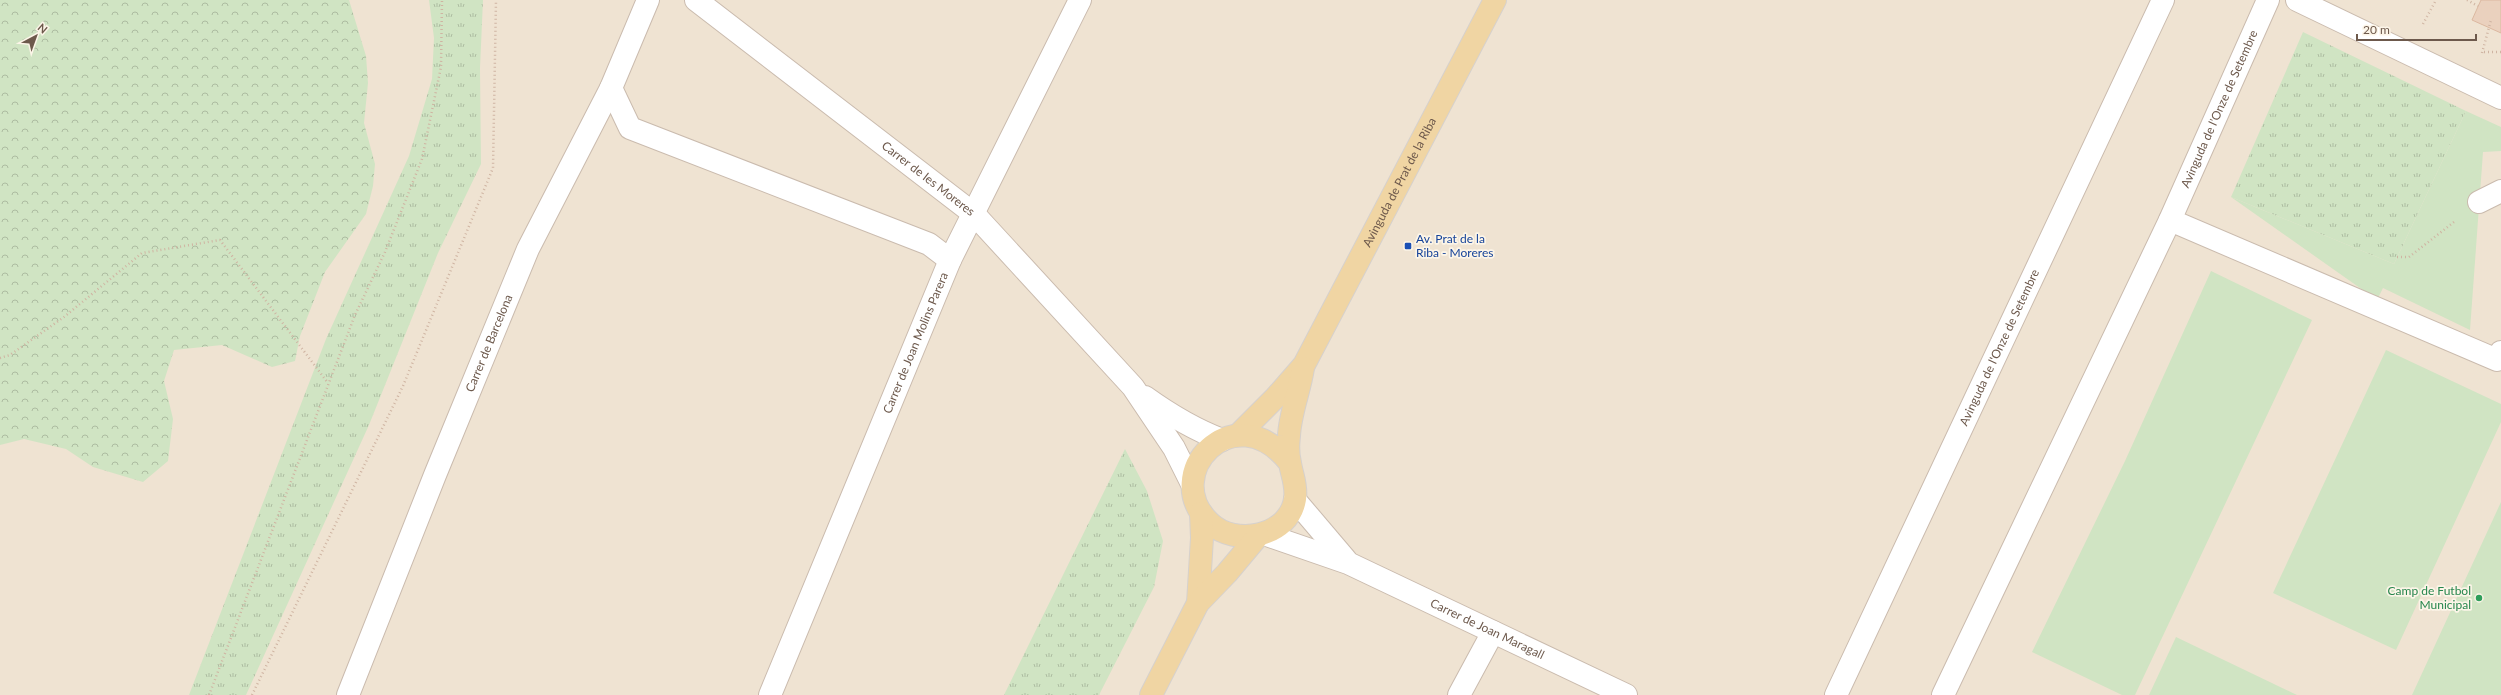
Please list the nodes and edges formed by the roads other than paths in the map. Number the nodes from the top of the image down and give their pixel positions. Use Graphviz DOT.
graph roads {
  1 [pos="648,0"];
  2 [pos="696,0"];
  3 [pos="1080,0"];
  4 [pos="1495,0"];
  5 [pos="2163,0"];
  6 [pos="2268,0"];
  7 [pos="2297,0"];
  8 [pos="611,88"];
  9 [pos="2501,98"];
  10 [pos="2501,191"];
  11 [pos="2480,202"];
  12 [pos="974,214"];
  13 [pos="2170,220"];
  14 [pos="950,260"];
  15 [pos="2501,352"];
  16 [pos="1304,365"];
  17 [pos="1133,387"];
  18 [pos="1230,437"];
  19 [pos="1290,463"];
  20 [pos="1192,484"];
  21 [pos="1295,500"];
  22 [pos="1201,513"];
  23 [pos="1261,535"];
  24 [pos="1348,563"];
  25 [pos="1198,603"];
  26 [pos="1493,632"];
  27 [pos="348,695"];
  28 [pos="770,695"];
  29 [pos="1151,695"];
  30 [pos="1459,695"];
  31 [pos="1626,695"];
  32 [pos="1836,695"];
  33 [pos="1943,695"];
  1 -- 8 [label="street, Carrer de Barcelona"];
  2 -- 12 [label="street, Carrer de les Moreres"];
  3 -- 12 [label="street, Carrer de Joan Molins Parera"];
  4 -- 16 [label="main road, Avinguda de Prat de la Riba"];
  5 -- 32 [label="street, Avinguda de l'Onze de Setembre"];
  6 -- 13 [label="street, Avinguda de l'Onze de Setembre"];
  7 -- 9 [label="street"];
  8 -- 14 [label="street"];
  8 -- 27 [label="street, Carrer de Barcelona"];
  10 -- 11 [label="street"];
  12 -- 14 [label="street, Carrer de Joan Molins Parera"];
  12 -- 17 [label="street, Carrer de les Moreres"];
  13 -- 15 [label="street"];
  13 -- 33 [label="street, Avinguda de l'Onze de Setembre"];
  14 -- 28 [label="street, Carrer de Joan Molins Parera"];
  16 -- 18 [label="main road"];
  16 -- 19 [label="main road"];
  17 -- 18 [label="street, Carrer de les Moreres"];
  17 -- 20 [label="street, Carrer de les Moreres"];
  18 -- 19 [label="main road"];
  18 -- 20 [label="main road"];
  19 -- 21 [label="main road"];
  20 -- 22 [label="main road"];
  21 -- 23 [label="main road"];
  21 -- 24 [label="street, Carrer de Joan Maragall"];
  22 -- 23 [label="main road"];
  22 -- 25 [label="main road"];
  23 -- 24 [label="street, Carrer de Joan Maragall"];
  23 -- 25 [label="main road"];
  24 -- 26 [label="street, Carrer de Joan Maragall"];
  25 -- 29 [label="main road"];
  26 -- 30 [label="street"];
  26 -- 31 [label="street, Carrer de Joan Maragall"];
}
